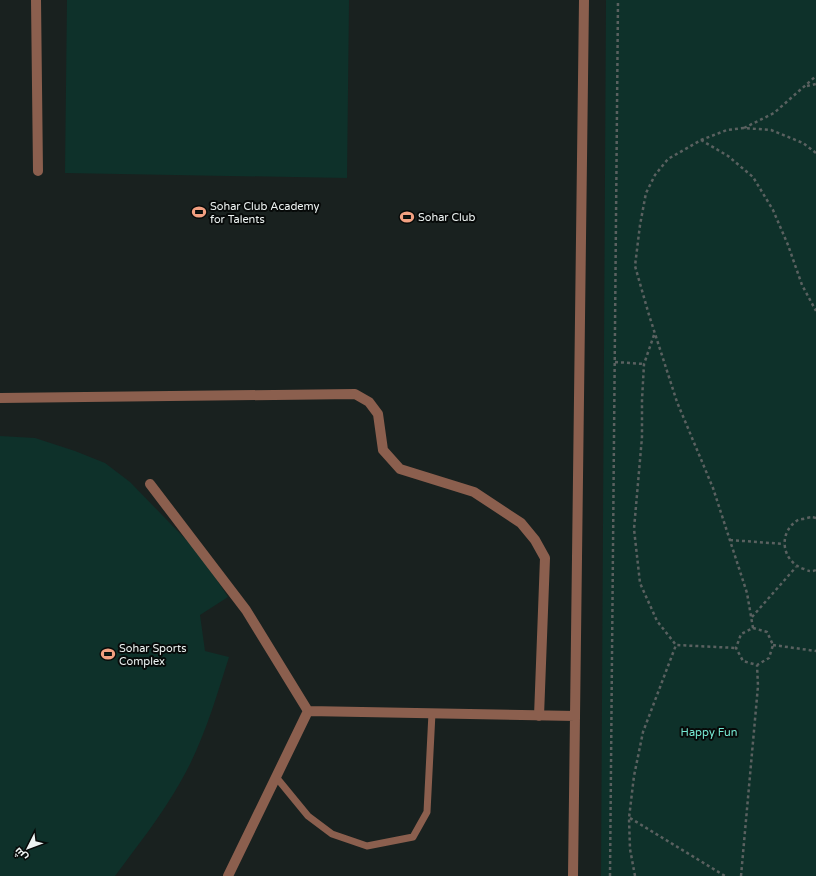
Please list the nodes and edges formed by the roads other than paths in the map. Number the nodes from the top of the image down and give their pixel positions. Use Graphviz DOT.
graph roads {
  1 [pos="36,0"];
  2 [pos="584,0"];
  3 [pos="38,170"];
  4 [pos="0,398"];
  5 [pos="150,484"];
  6 [pos="308,711"];
  7 [pos="432,713"];
  8 [pos="539,716"];
  9 [pos="575,716"];
  10 [pos="276,776"];
  11 [pos="228,876"];
  12 [pos="573,876"];
  1 -- 3 [label="street"];
  2 -- 9 [label="street"];
  4 -- 8 [label="street"];
  5 -- 6 [label="street"];
  6 -- 7 [label="street"];
  6 -- 10 [label="street"];
  7 -- 8 [label="street"];
  7 -- 10 [label="lane"];
  8 -- 9 [label="street"];
  9 -- 12 [label="street"];
  10 -- 11 [label="street"];
}
